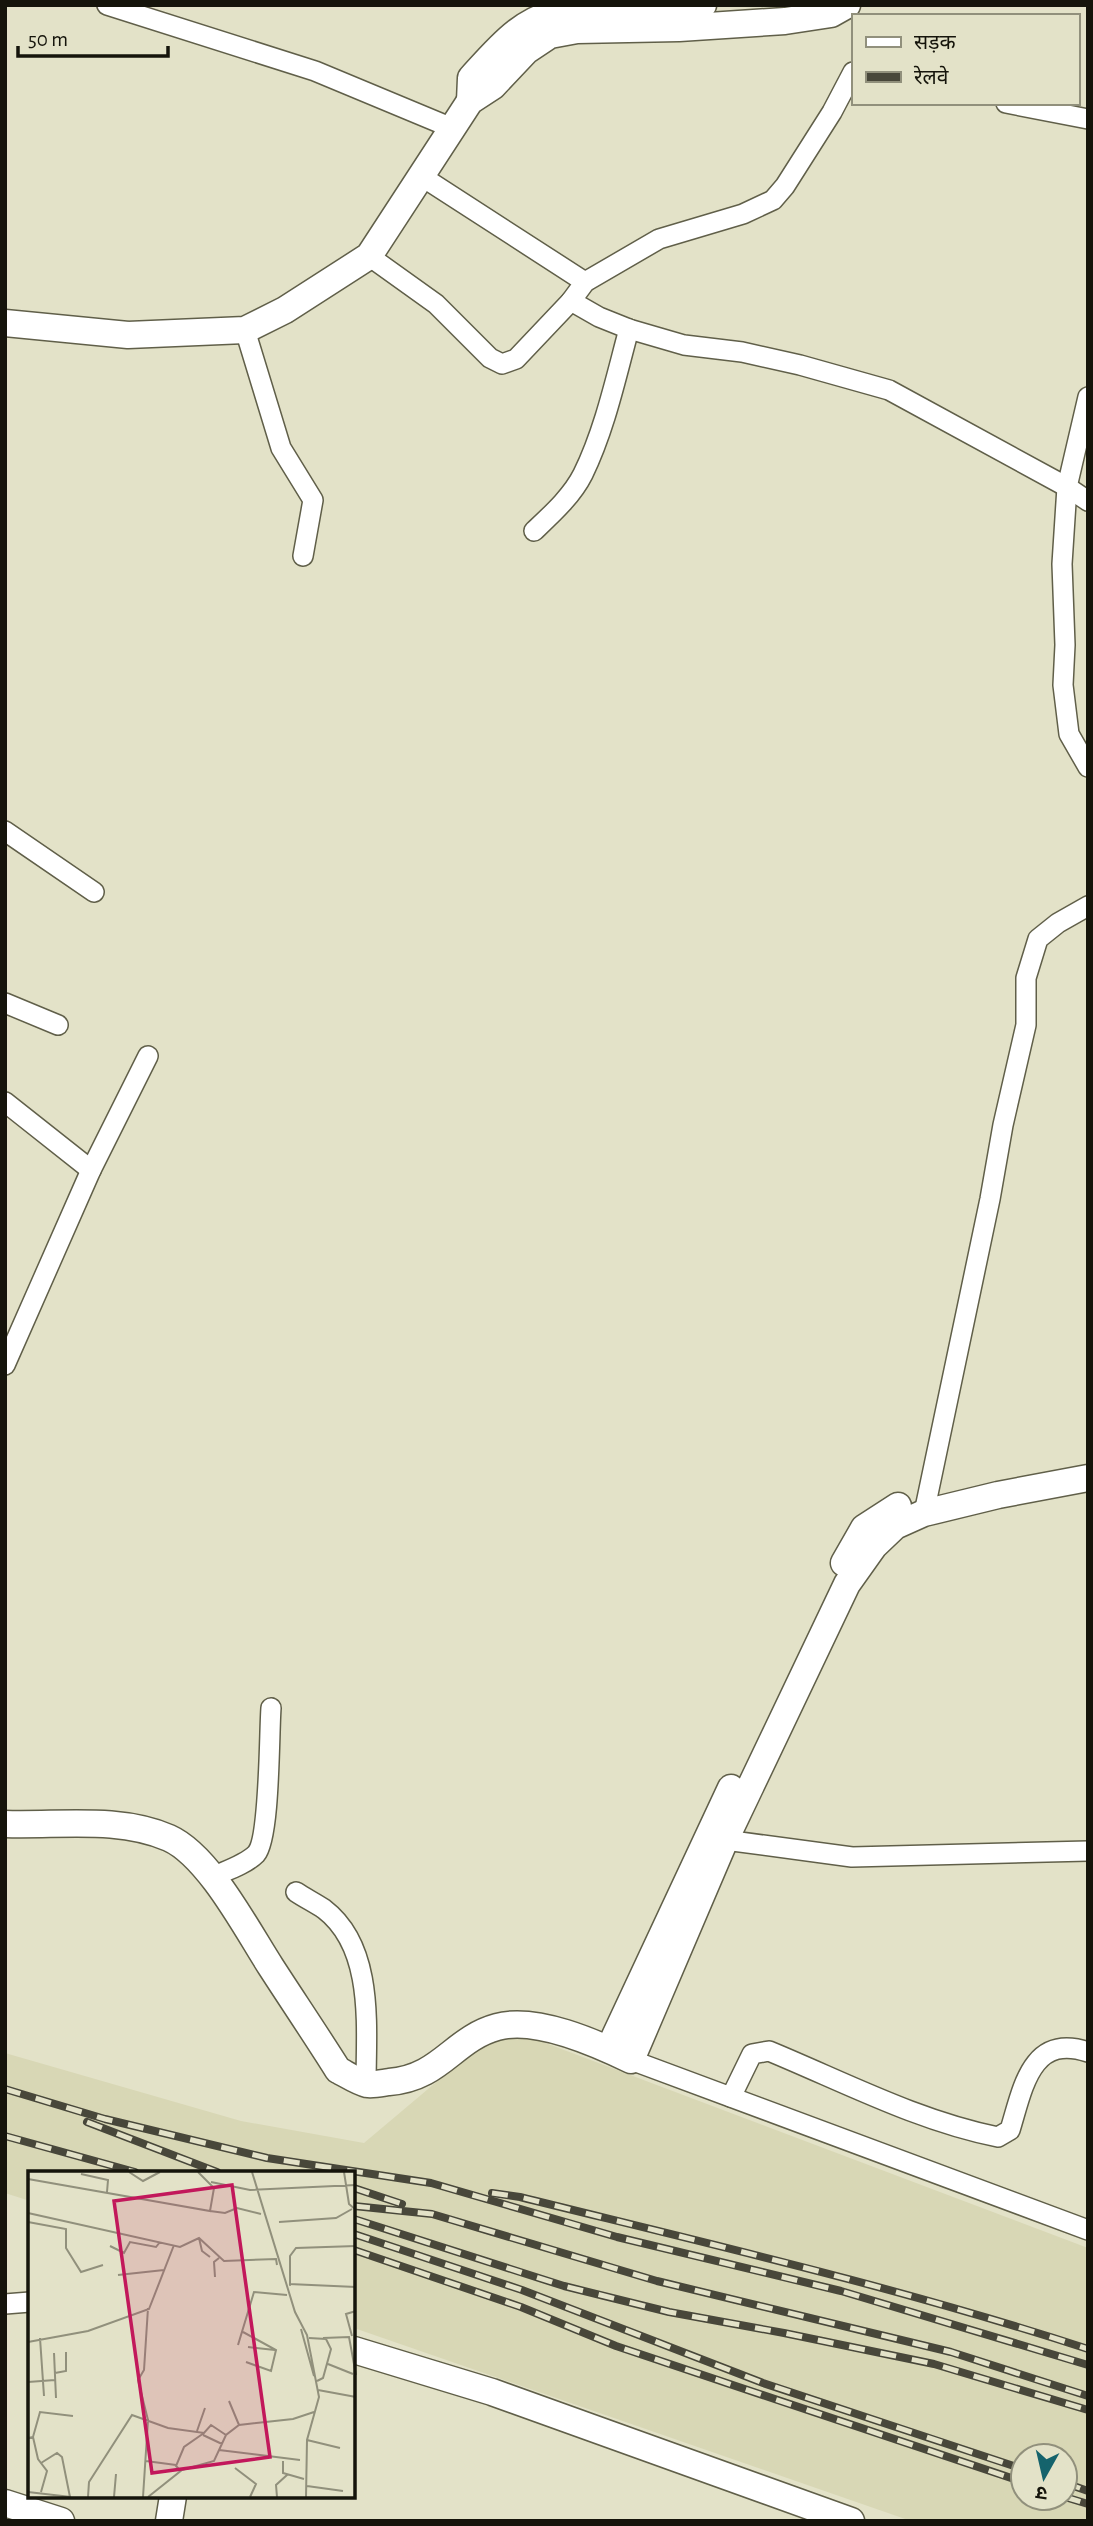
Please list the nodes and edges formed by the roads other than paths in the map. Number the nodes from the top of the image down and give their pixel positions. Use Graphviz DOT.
graph roads {
  1 [pos="107,5"];
  2 [pos="703,5"];
  3 [pos="848,5"];
  4 [pos="162,12"];
  5 [pos="852,74"];
  6 [pos="470,101"];
  7 [pos="1016,105"];
  8 [pos="1088,119"];
  9 [pos="453,128"];
  10 [pos="421,176"];
  11 [pos="369,256"];
  12 [pos="585,282"];
  13 [pos="571,301"];
  14 [pos="5,323"];
  15 [pos="629,329"];
  16 [pos="245,330"];
  17 [pos="1088,397"];
  18 [pos="1067,487"];
  19 [pos="1088,500"];
  20 [pos="534,531"];
  21 [pos="303,556"];
  22 [pos="1088,767"];
  23 [pos="5,831"];
  24 [pos="94,892"];
  25 [pos="1088,906"];
  26 [pos="5,1003"];
  27 [pos="58,1025"];
  28 [pos="148,1056"];
  29 [pos="5,1102"];
  30 [pos="91,1170"];
  31 [pos="5,1365"];
  32 [pos="1088,1461"];
  33 [pos="1088,1478"];
  34 [pos="926,1503"];
  35 [pos="271,1708"];
  36 [pos="5,1824"];
  37 [pos="725,1840"];
  38 [pos="1088,1851"];
  39 [pos="212,1877"];
  40 [pos="296,1892"];
  41 [pos="1088,2052"];
  42 [pos="620,2055"];
  43 [pos="366,2084"];
  44 [pos="731,2097"];
  45 [pos="1088,2230"];
  46 [pos="28,2302"];
  47 [pos="5,2304"];
  48 [pos="355,2350"];
  49 [pos="173,2498"];
  50 [pos="5,2503"];
  51 [pos="61,2521"];
  52 [pos="169,2521"];
  53 [pos="851,2521"];
  1 -- 4 [label="street"];
  2 -- 6 [label="street"];
  3 -- 6 [label="street"];
  4 -- 9 [label="street"];
  5 -- 12 [label="street"];
  6 -- 9 [label="street"];
  7 -- 8 [label="street"];
  9 -- 10 [label="street"];
  10 -- 11 [label="street"];
  10 -- 12 [label="street"];
  11 -- 13 [label="street"];
  11 -- 16 [label="street"];
  12 -- 13 [label="street"];
  13 -- 15 [label="street"];
  14 -- 16 [label="street"];
  15 -- 18 [label="street"];
  15 -- 20 [label="street"];
  16 -- 21 [label="street"];
  17 -- 18 [label="street"];
  18 -- 19 [label="street"];
  18 -- 22 [label="street"];
  23 -- 24 [label="street"];
  25 -- 34 [label="street"];
  26 -- 27 [label="street"];
  28 -- 30 [label="street"];
  29 -- 30 [label="street"];
  30 -- 31 [label="street"];
  32 -- 34 [label="street"];
  33 -- 34 [label="street"];
  34 -- 37 [label="street"];
  34 -- 42 [label="street"];
  35 -- 39 [label="street"];
  36 -- 39 [label="street"];
  37 -- 38 [label="street"];
  37 -- 42 [label="street"];
  39 -- 43 [label="street"];
  40 -- 43 [label="street"];
  41 -- 44 [label="street"];
  42 -- 43 [label="street"];
  42 -- 44 [label="street"];
  44 -- 45 [label="street"];
  46 -- 47 [label="street"];
  48 -- 53 [label="street"];
  49 -- 52 [label="street"];
  50 -- 51 [label="street"];
}
